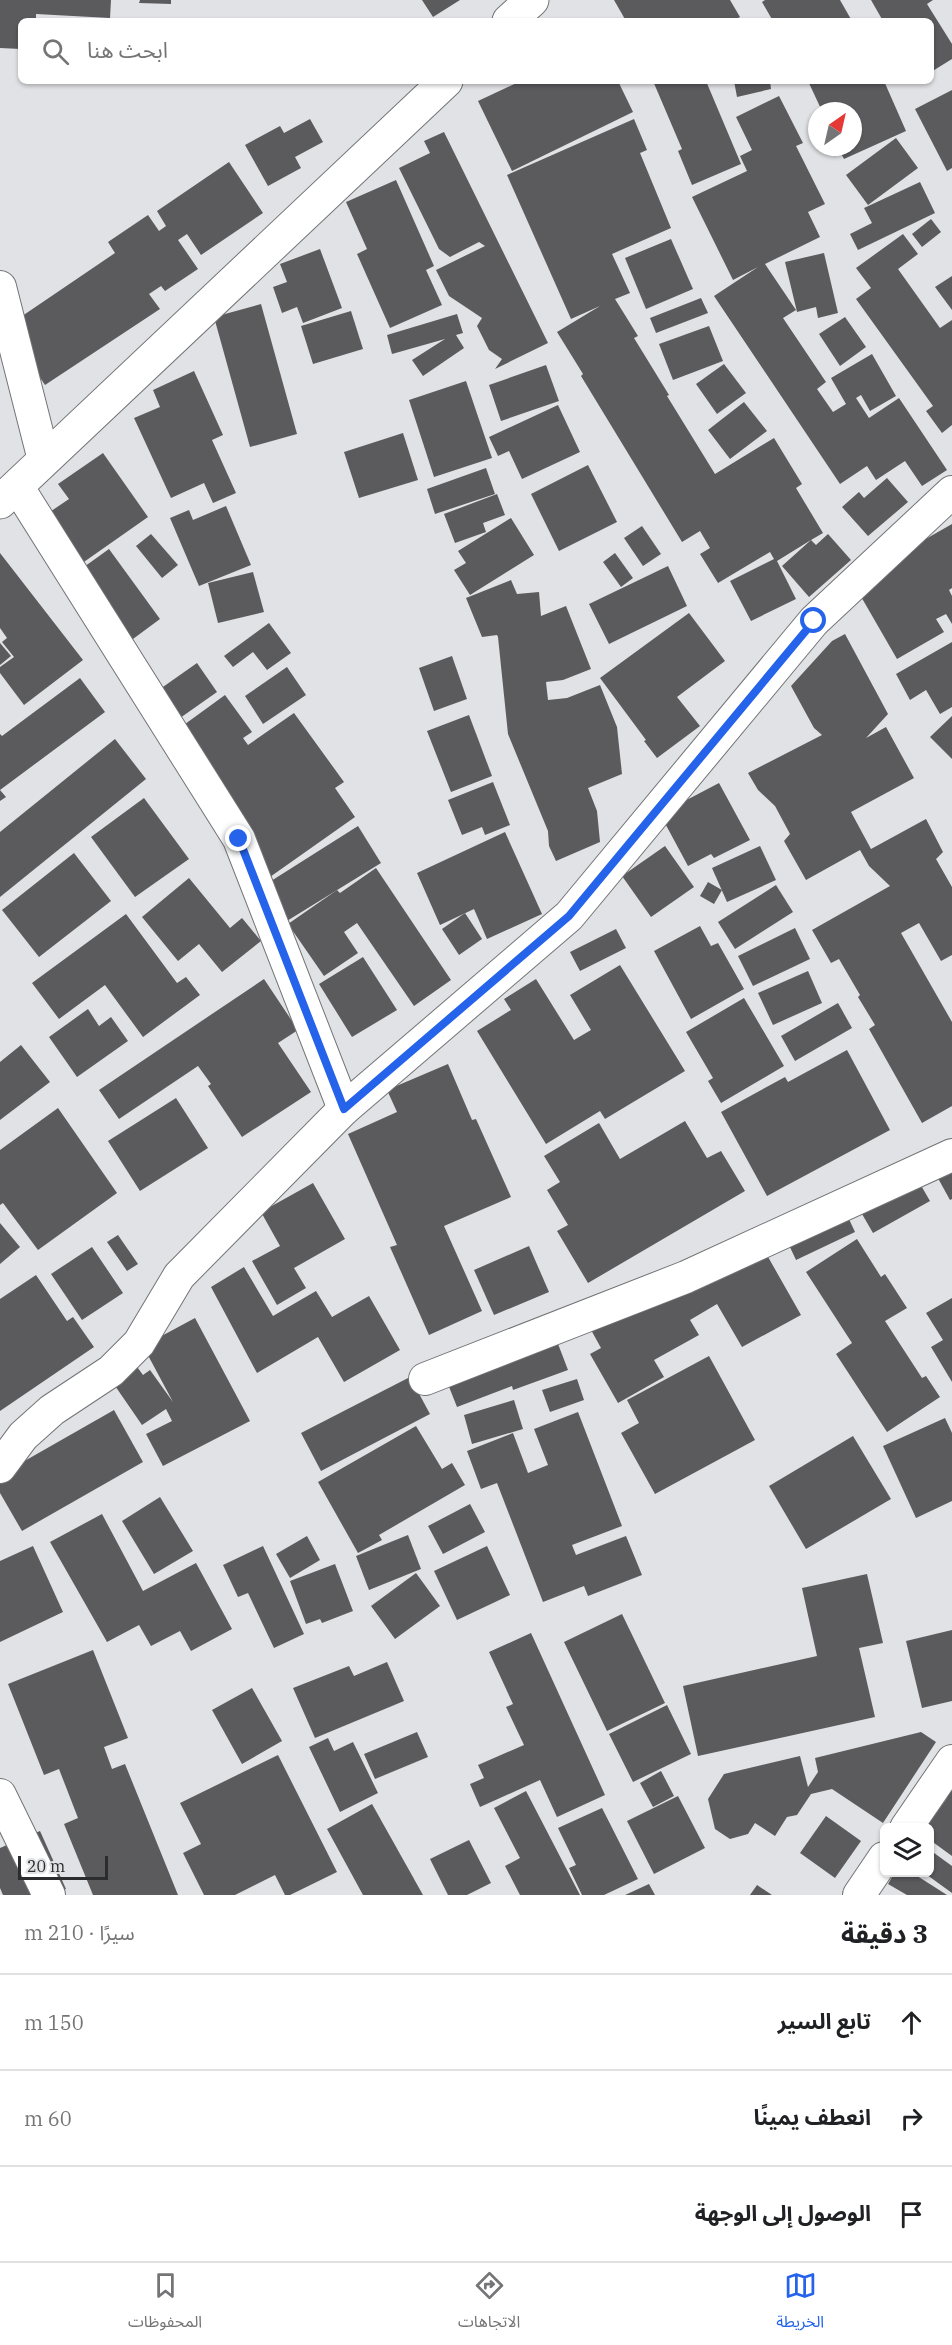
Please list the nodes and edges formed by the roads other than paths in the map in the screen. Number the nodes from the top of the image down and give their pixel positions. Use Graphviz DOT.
graph roads {
  1 [pos="532,0"];
  2 [pos="512,18"];
  3 [pos="443,84"];
  4 [pos="0,287"];
  5 [pos="44,460"];
  6 [pos="952,492"];
  7 [pos="8,494"];
  8 [pos="344,1109"];
  9 [pos="952,1155"];
  10 [pos="425,1379"];
  11 [pos="0,1467"];
  12 [pos="952,1761"];
  13 [pos="0,1795"];
  14 [pos="909,1823"];
  15 [pos="880,1865"];
  16 [pos="49,1895"];
  17 [pos="859,1895"];
  1 -- 2 [label="street"];
  3 -- 5 [label="street"];
  4 -- 5 [label="street"];
  5 -- 7 [label="street"];
  6 -- 8 [label="street"];
  7 -- 8 [label="street"];
  8 -- 11 [label="street"];
  9 -- 10 [label="street"];
  12 -- 14 [label="street"];
  13 -- 16 [label="street"];
  15 -- 17 [label="street"];
}
